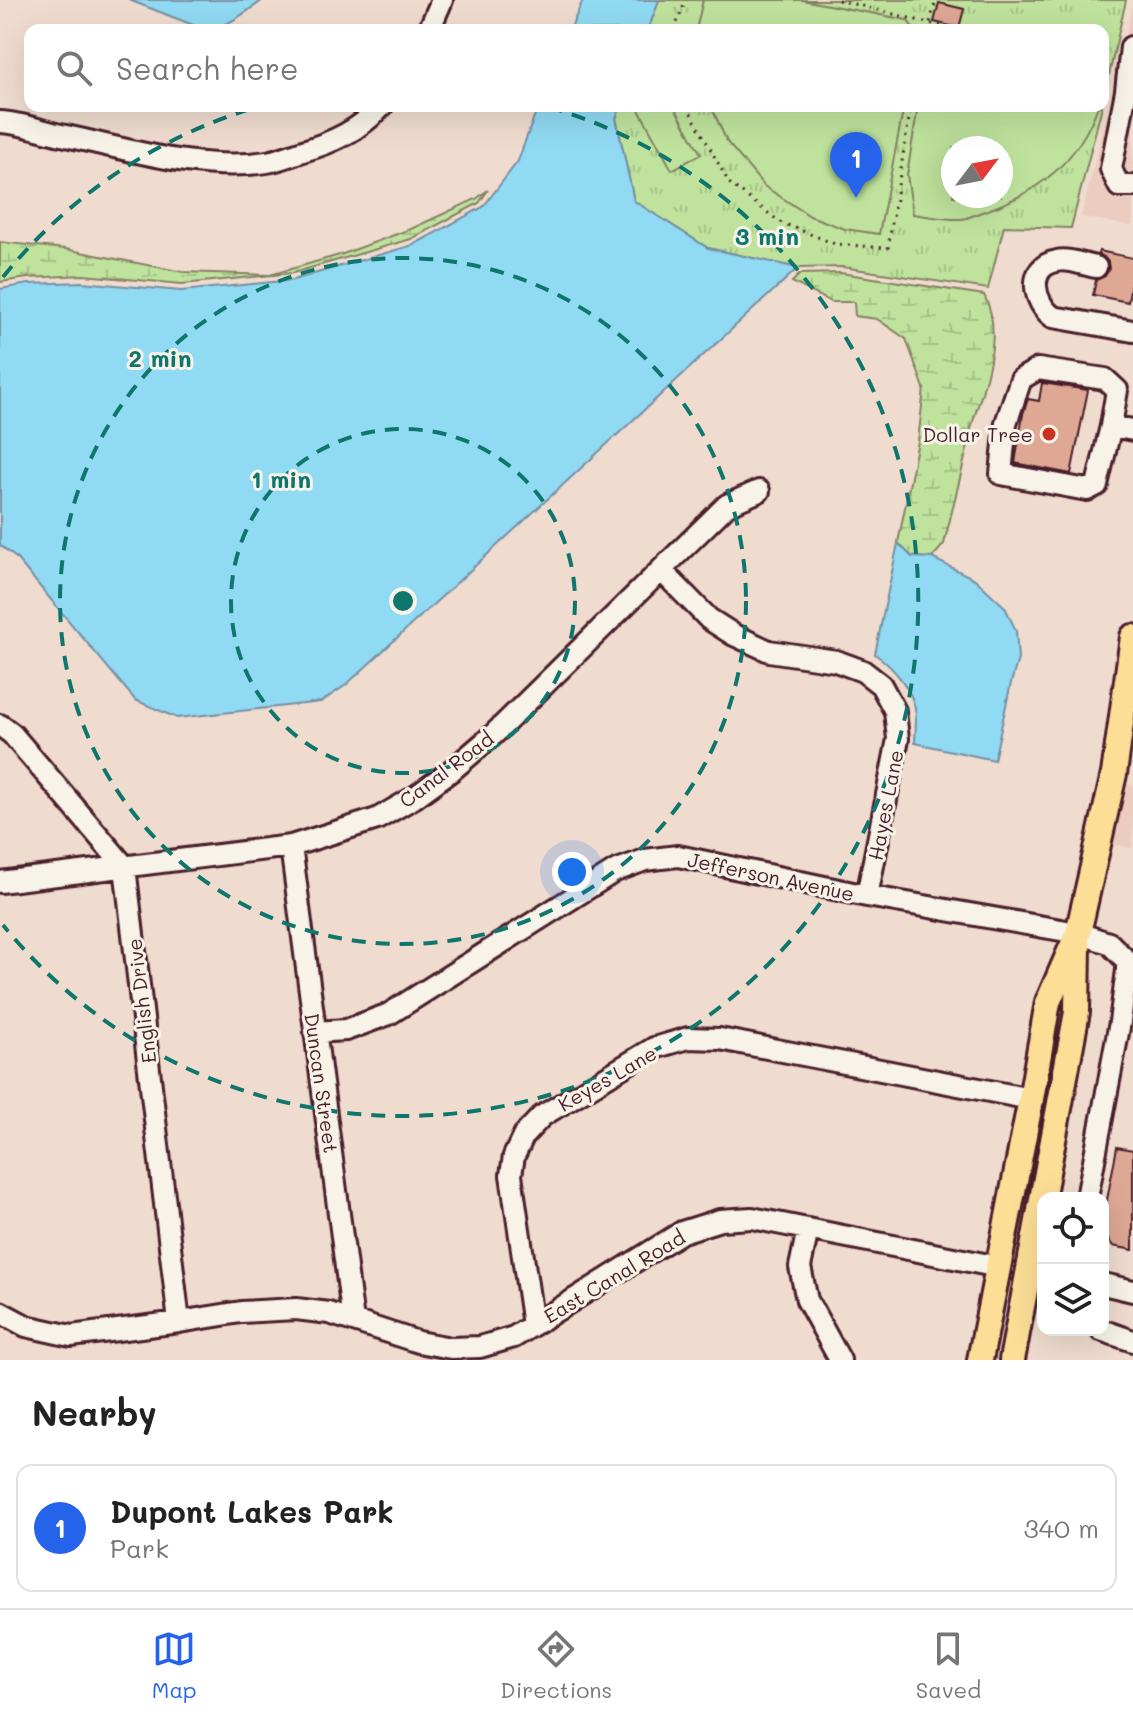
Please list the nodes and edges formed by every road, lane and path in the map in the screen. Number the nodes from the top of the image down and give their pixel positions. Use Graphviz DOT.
graph roads {
  1 [pos="442,0"];
  2 [pos="686,0"];
  3 [pos="838,0"];
  4 [pos="936,0"];
  5 [pos="432,24"];
  6 [pos="676,24"];
  7 [pos="919,24"];
  8 [pos="930,24"];
  9 [pos="1132,43"];
  10 [pos="376,112"];
  11 [pos="690,112"];
  12 [pos="910,112"];
  13 [pos="0,122"];
  14 [pos="1133,186"];
  15 [pos="1096,267"];
  16 [pos="1133,331"];
  17 [pos="1111,426"];
  18 [pos="1133,430"];
  19 [pos="759,491"];
  20 [pos="661,570"];
  21 [pos="1133,637"];
  22 [pos="0,725"];
  23 [pos="1124,775"];
  24 [pos="291,846"];
  25 [pos="125,867"];
  26 [pos="0,882"];
  27 [pos="867,896"];
  28 [pos="1078,933"];
  29 [pos="315,1032"];
  30 [pos="1031,1099"];
  31 [pos="1026,1129"];
  32 [pos="1088,1192"];
  33 [pos="808,1229"];
  34 [pos="999,1267"];
  35 [pos="1035,1276"];
  36 [pos="1109,1285"];
  37 [pos="1133,1291"];
  38 [pos="0,1312"];
  39 [pos="353,1321"];
  40 [pos="179,1322"];
  41 [pos="533,1325"];
  42 [pos="1109,1333"];
  43 [pos="1133,1341"];
  44 [pos="840,1360"];
  45 [pos="980,1360"];
  46 [pos="1012,1360"];
  1 -- 5 [label="street"];
  2 -- 6 [label="path"];
  3 -- 7 [label="path"];
  4 -- 8 [label="path"];
  9 -- 14 [label="street"];
  10 -- 13 [label="street"];
  11 -- 12 [label="path"];
  15 -- 16 [label="street"];
  17 -- 17 [label="street"];
  17 -- 18 [label="street"];
  19 -- 20 [label="street, Canal Road"];
  20 -- 24 [label="street, Canal Road"];
  20 -- 27 [label="street, Hayes Lane"];
  21 -- 23 [label="main road"];
  22 -- 25 [label="street"];
  23 -- 28 [label="main road"];
  24 -- 25 [label="street, Canal Road"];
  24 -- 29 [label="street, Duncan Street"];
  25 -- 26 [label="street, Canal Road"];
  25 -- 40 [label="street, English Drive"];
  27 -- 28 [label="street, Jefferson Avenue"];
  27 -- 29 [label="street, Jefferson Avenue"];
  28 -- 30 [label="main road"];
  28 -- 32 [label="street, Jefferson Avenue"];
  28 -- 35 [label="main road"];
  29 -- 39 [label="street, Duncan Street"];
  30 -- 31 [label="main road"];
  30 -- 41 [label="street, Keyes Lane"];
  31 -- 34 [label="main road"];
  31 -- 35 [label="main road"];
  33 -- 34 [label="street, East Canal Road"];
  33 -- 41 [label="street, East Canal Road"];
  33 -- 44 [label="street"];
  34 -- 45 [label="main road"];
  35 -- 46 [label="main road"];
  36 -- 37 [label="street"];
  38 -- 40 [label="street, East Canal Road"];
  39 -- 40 [label="street, East Canal Road"];
  39 -- 41 [label="street, East Canal Road"];
  42 -- 43 [label="street"];
}
